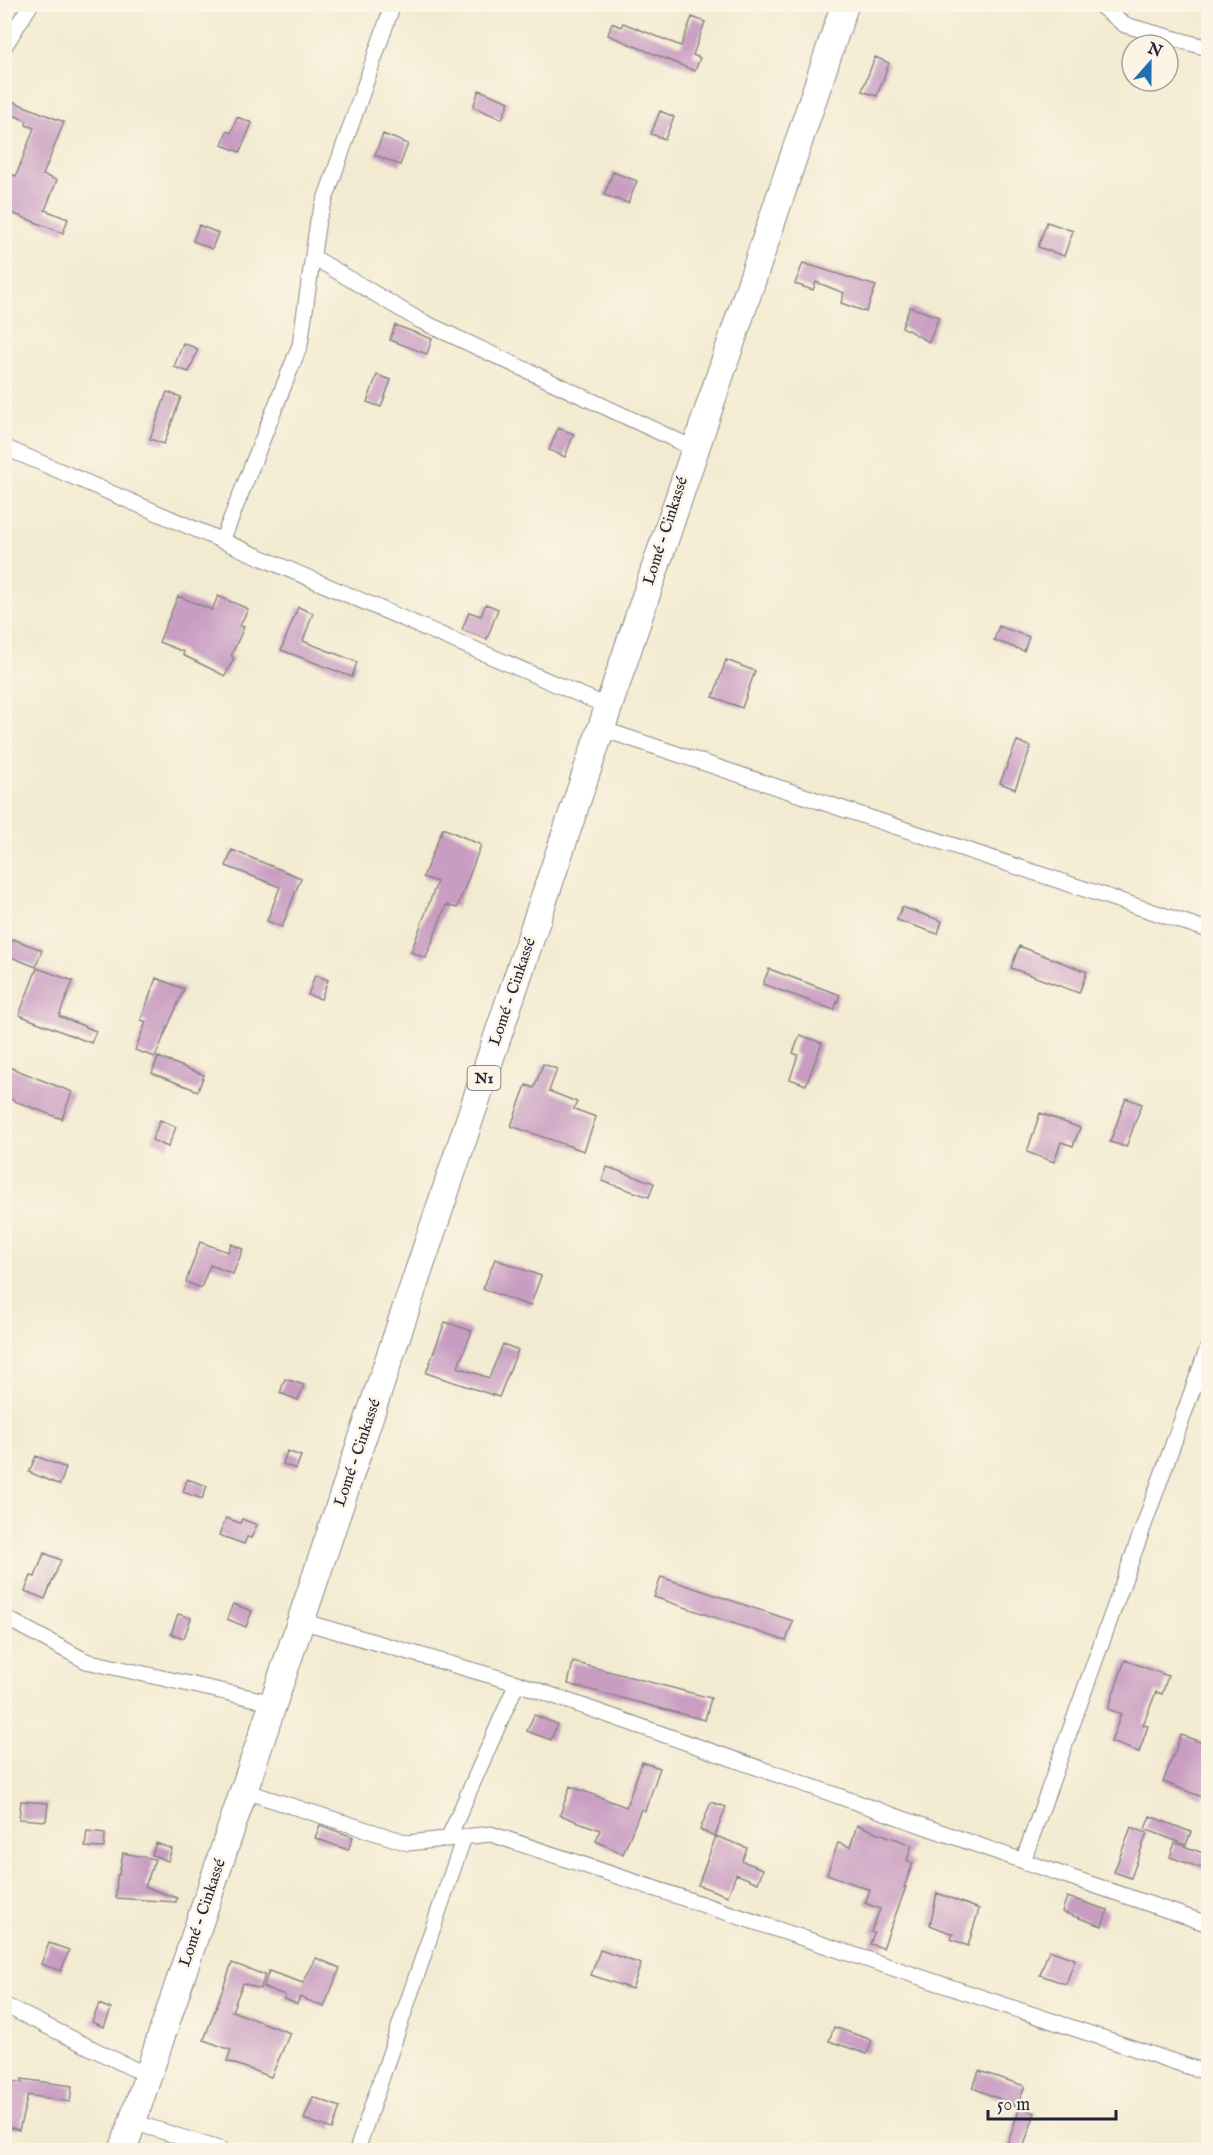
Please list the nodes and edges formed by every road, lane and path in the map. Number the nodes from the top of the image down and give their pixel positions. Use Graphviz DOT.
graph roads {
  1 [pos="31,4"];
  2 [pos="393,4"];
  3 [pos="845,4"];
  4 [pos="1098,4"];
  5 [pos="4,47"];
  6 [pos="1209,48"];
  7 [pos="313,258"];
  8 [pos="4,447"];
  9 [pos="693,448"];
  10 [pos="222,541"];
  11 [pos="605,718"];
  12 [pos="1209,930"];
  13 [pos="1209,1347"];
  14 [pos="4,1617"];
  15 [pos="302,1621"];
  16 [pos="517,1683"];
  17 [pos="274,1703"];
  18 [pos="244,1791"];
  19 [pos="464,1837"];
  20 [pos="447,1839"];
  21 [pos="1023,1861"];
  22 [pos="1209,1924"];
  23 [pos="4,2005"];
  24 [pos="1209,2073"];
  25 [pos="148,2076"];
  26 [pos="133,2122"];
  27 [pos="123,2151"];
  28 [pos="222,2151"];
  29 [pos="357,2151"];
  1 -- 5 [label="street"];
  2 -- 7 [label="street"];
  3 -- 9 [label="highway, Lomé - Cinkassé / N1"];
  4 -- 6 [label="street"];
  7 -- 9 [label="street"];
  7 -- 10 [label="street"];
  8 -- 10 [label="street"];
  9 -- 11 [label="highway, Lomé - Cinkassé / N1"];
  10 -- 11 [label="street"];
  11 -- 12 [label="street"];
  11 -- 15 [label="highway, Lomé - Cinkassé / N1"];
  13 -- 21 [label="street"];
  14 -- 17 [label="street"];
  15 -- 16 [label="street"];
  15 -- 17 [label="highway, Lomé - Cinkassé / N1"];
  16 -- 20 [label="street"];
  16 -- 21 [label="street"];
  17 -- 18 [label="highway, Lomé - Cinkassé / N1"];
  18 -- 20 [label="street"];
  18 -- 25 [label="highway, Lomé - Cinkassé / N1"];
  19 -- 20 [label="street"];
  19 -- 24 [label="street"];
  19 -- 29 [label="street"];
  21 -- 22 [label="street"];
  23 -- 25 [label="street"];
  25 -- 26 [label="highway, Lomé - Cinkassé / N1"];
  26 -- 27 [label="highway, Lomé - Cinkassé / N1"];
  26 -- 28 [label="street"];
}
